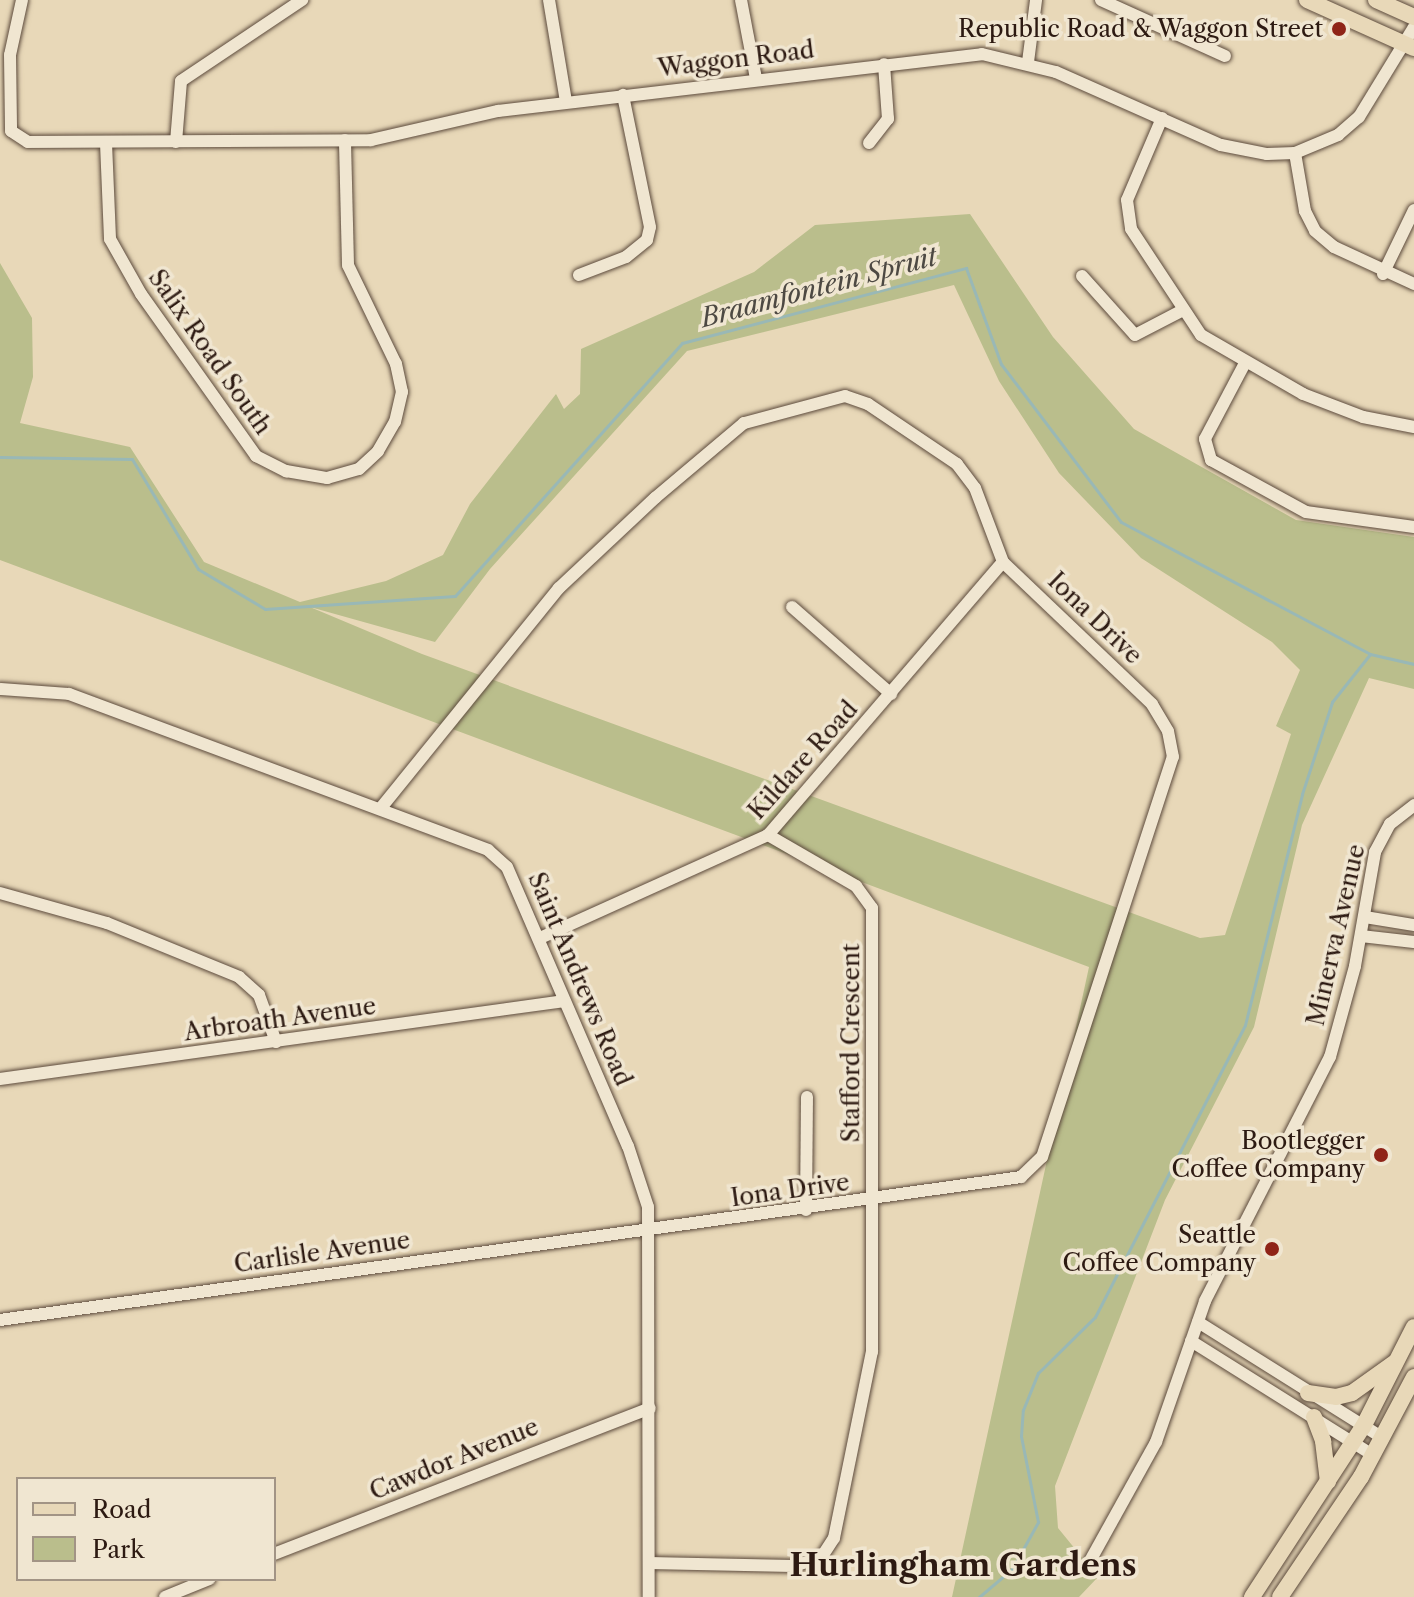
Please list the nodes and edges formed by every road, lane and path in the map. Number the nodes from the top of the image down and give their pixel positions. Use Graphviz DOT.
graph roads {
  1 [pos="22,0"];
  2 [pos="302,0"];
  3 [pos="549,0"];
  4 [pos="741,0"];
  5 [pos="1036,0"];
  6 [pos="1101,0"];
  7 [pos="1307,0"];
  8 [pos="1376,0"];
  9 [pos="1414,17"];
  10 [pos="1414,27"];
  11 [pos="1409,46"];
  12 [pos="1225,56"];
  13 [pos="1028,62"];
  14 [pos="884,64"];
  15 [pos="756,79"];
  16 [pos="623,95"];
  17 [pos="566,102"];
  18 [pos="1162,118"];
  19 [pos="345,140"];
  20 [pos="176,142"];
  21 [pos="106,143"];
  22 [pos="869,143"];
  23 [pos="1295,153"];
  24 [pos="1414,210"];
  25 [pos="1383,274"];
  26 [pos="579,275"];
  27 [pos="1082,276"];
  28 [pos="1414,284"];
  29 [pos="1183,310"];
  30 [pos="1245,363"];
  31 [pos="1414,427"];
  32 [pos="1414,527"];
  33 [pos="1003,562"];
  34 [pos="792,607"];
  35 [pos="0,689"];
  36 [pos="891,694"];
  37 [pos="1414,805"];
  38 [pos="380,809"];
  39 [pos="768,835"];
  40 [pos="0,893"];
  41 [pos="1365,917"];
  42 [pos="1414,925"];
  43 [pos="1361,936"];
  44 [pos="540,938"];
  45 [pos="1414,942"];
  46 [pos="565,1001"];
  47 [pos="276,1042"];
  48 [pos="0,1079"];
  49 [pos="807,1097"];
  50 [pos="873,1201"];
  51 [pos="806,1210"];
  52 [pos="650,1230"];
  53 [pos="0,1320"];
  54 [pos="1198,1322"];
  55 [pos="1414,1327"];
  56 [pos="1191,1341"];
  57 [pos="1398,1360"];
  58 [pos="1414,1377"];
  59 [pos="1308,1393"];
  60 [pos="650,1408"];
  61 [pos="1314,1417"];
  62 [pos="1363,1427"];
  63 [pos="1383,1438"];
  64 [pos="1353,1442"];
  65 [pos="1373,1455"];
  66 [pos="1328,1482"];
  67 [pos="276,1553"];
  68 [pos="1090,1561"];
  69 [pos="649,1563"];
  70 [pos="204,1581"];
  71 [pos="165,1597"];
  72 [pos="649,1597"];
  73 [pos="1252,1597"];
  74 [pos="1280,1597"];
  1 -- 21 [label="street, Waggon Road"];
  2 -- 20 [label="street"];
  3 -- 17 [label="street"];
  4 -- 15 [label="street"];
  5 -- 13 [label="street"];
  6 -- 12 [label="street"];
  7 -- 11 [label="main road"];
  8 -- 9 [label="main road"];
  10 -- 11 [label="street, Waggon Road"];
  11 -- 23 [label="street, Waggon Road"];
  13 -- 14 [label="street, Waggon Road"];
  13 -- 18 [label="street, Waggon Road"];
  14 -- 15 [label="street, Waggon Road"];
  14 -- 22 [label="street"];
  15 -- 16 [label="street, Waggon Road"];
  16 -- 17 [label="street, Waggon Road"];
  16 -- 26 [label="street"];
  17 -- 19 [label="street, Waggon Road"];
  18 -- 23 [label="street, Waggon Road"];
  18 -- 29 [label="street"];
  19 -- 20 [label="street, Waggon Road"];
  19 -- 21 [label="street, Salix Road South"];
  20 -- 21 [label="street, Waggon Road"];
  23 -- 25 [label="street"];
  24 -- 25 [label="street"];
  25 -- 28 [label="street"];
  27 -- 29 [label="street"];
  29 -- 30 [label="street"];
  30 -- 31 [label="street"];
  30 -- 32 [label="street"];
  33 -- 36 [label="street, Kildare Road"];
  33 -- 38 [label="street, Iona Drive"];
  33 -- 50 [label="street, Iona Drive"];
  34 -- 36 [label="street"];
  35 -- 38 [label="street, Saint Andrews Road"];
  36 -- 39 [label="street, Kildare Road"];
  37 -- 41 [label="street, Minerva Avenue"];
  38 -- 44 [label="street, Saint Andrews Road"];
  39 -- 44 [label="street, Kildare Road"];
  39 -- 50 [label="street, Stafford Crescent"];
  40 -- 47 [label="street"];
  41 -- 42 [label="street"];
  41 -- 43 [label="street, Minerva Avenue"];
  43 -- 45 [label="street"];
  43 -- 54 [label="street, Minerva Avenue"];
  44 -- 46 [label="street, Saint Andrews Road"];
  46 -- 47 [label="street, Arbroath Avenue"];
  46 -- 52 [label="street, Saint Andrews Road"];
  47 -- 48 [label="street, Arbroath Avenue"];
  49 -- 51 [label="street"];
  50 -- 51 [label="street, Iona Drive"];
  50 -- 69 [label="street, Stafford Crescent"];
  51 -- 52 [label="street, Iona Drive"];
  52 -- 53 [label="street, Carlisle Avenue"];
  52 -- 60 [label="street, Saint Andrews Road"];
  54 -- 56 [label="street, Minerva Avenue"];
  54 -- 59 [label="street"];
  55 -- 57 [label="main road"];
  56 -- 61 [label="street"];
  56 -- 68 [label="street, Minerva Avenue"];
  57 -- 59 [label="main road"];
  57 -- 62 [label="main road"];
  58 -- 63 [label="main road"];
  59 -- 62 [label="street"];
  60 -- 67 [label="street, Cawdor Avenue"];
  60 -- 69 [label="street, Saint Andrews Road"];
  61 -- 64 [label="street"];
  61 -- 66 [label="main road"];
  62 -- 63 [label="street"];
  62 -- 64 [label="main road"];
  63 -- 65 [label="main road"];
  64 -- 65 [label="street"];
  64 -- 66 [label="main road"];
  65 -- 74 [label="main road"];
  66 -- 73 [label="main road"];
  69 -- 72 [label="street, Saint Andrews Road"];
  70 -- 71 [label="street"];
}
